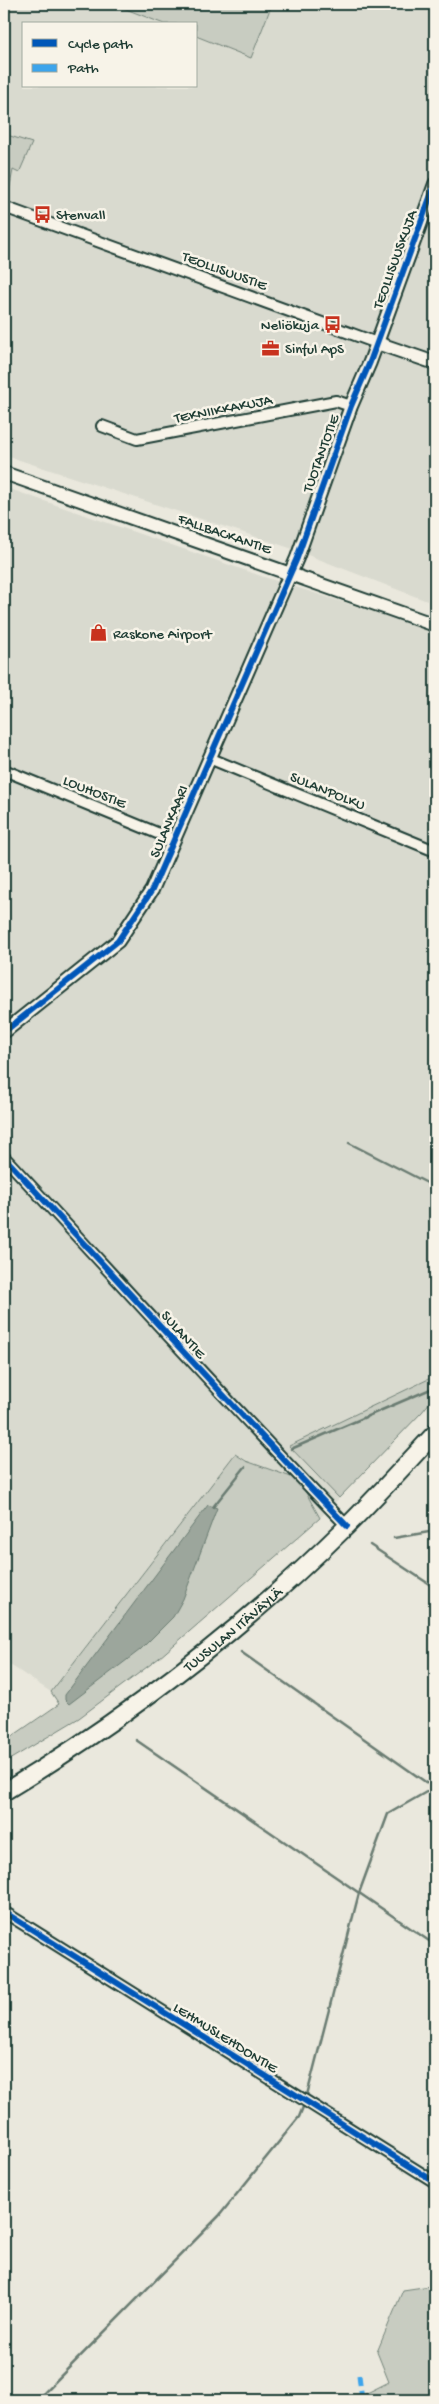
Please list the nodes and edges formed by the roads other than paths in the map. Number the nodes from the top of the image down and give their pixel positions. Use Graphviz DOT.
graph roads {
  1 [pos="435,184"];
  2 [pos="4,207"];
  3 [pos="377,343"];
  4 [pos="435,363"];
  5 [pos="351,406"];
  6 [pos="102,426"];
  7 [pos="4,473"];
  8 [pos="290,572"];
  9 [pos="435,626"];
  10 [pos="209,758"];
  11 [pos="4,770"];
  12 [pos="174,840"];
  13 [pos="435,851"];
  14 [pos="4,1032"];
  15 [pos="4,1157"];
  16 [pos="435,1433"];
  17 [pos="347,1526"];
  18 [pos="4,1792"];
  19 [pos="4,1912"];
  20 [pos="435,2182"];
  1 -- 3 [label="street, TEOLLISUUSKUJA"];
  2 -- 3 [label="street, TEOLLISUUSTIE"];
  3 -- 4 [label="street, TEOLLISUUSTIE"];
  3 -- 5 [label="street, TUOTANTOTIE"];
  5 -- 6 [label="street, TEKNIIKKAKUJA"];
  5 -- 8 [label="street, TUOTANTOTIE"];
  7 -- 8 [label="street, FALLBACKANTIE"];
  8 -- 9 [label="street, FALLBACKANTIE"];
  8 -- 10 [label="street, SULANKAARI"];
  10 -- 12 [label="street, SULANKAARI"];
  10 -- 13 [label="street, SULANPOLKU"];
  11 -- 12 [label="street, LOUHOSTIE"];
  12 -- 14 [label="street, SULANKAARI"];
  15 -- 17 [label="street, SULANTIE"];
  16 -- 17 [label="main road, TUUSULAN ITÄVÄYLÄ"];
  17 -- 18 [label="main road, TUUSULAN ITÄVÄYLÄ"];
  19 -- 20 [label="street, LEHMUSLEHDONTIE"];
}
